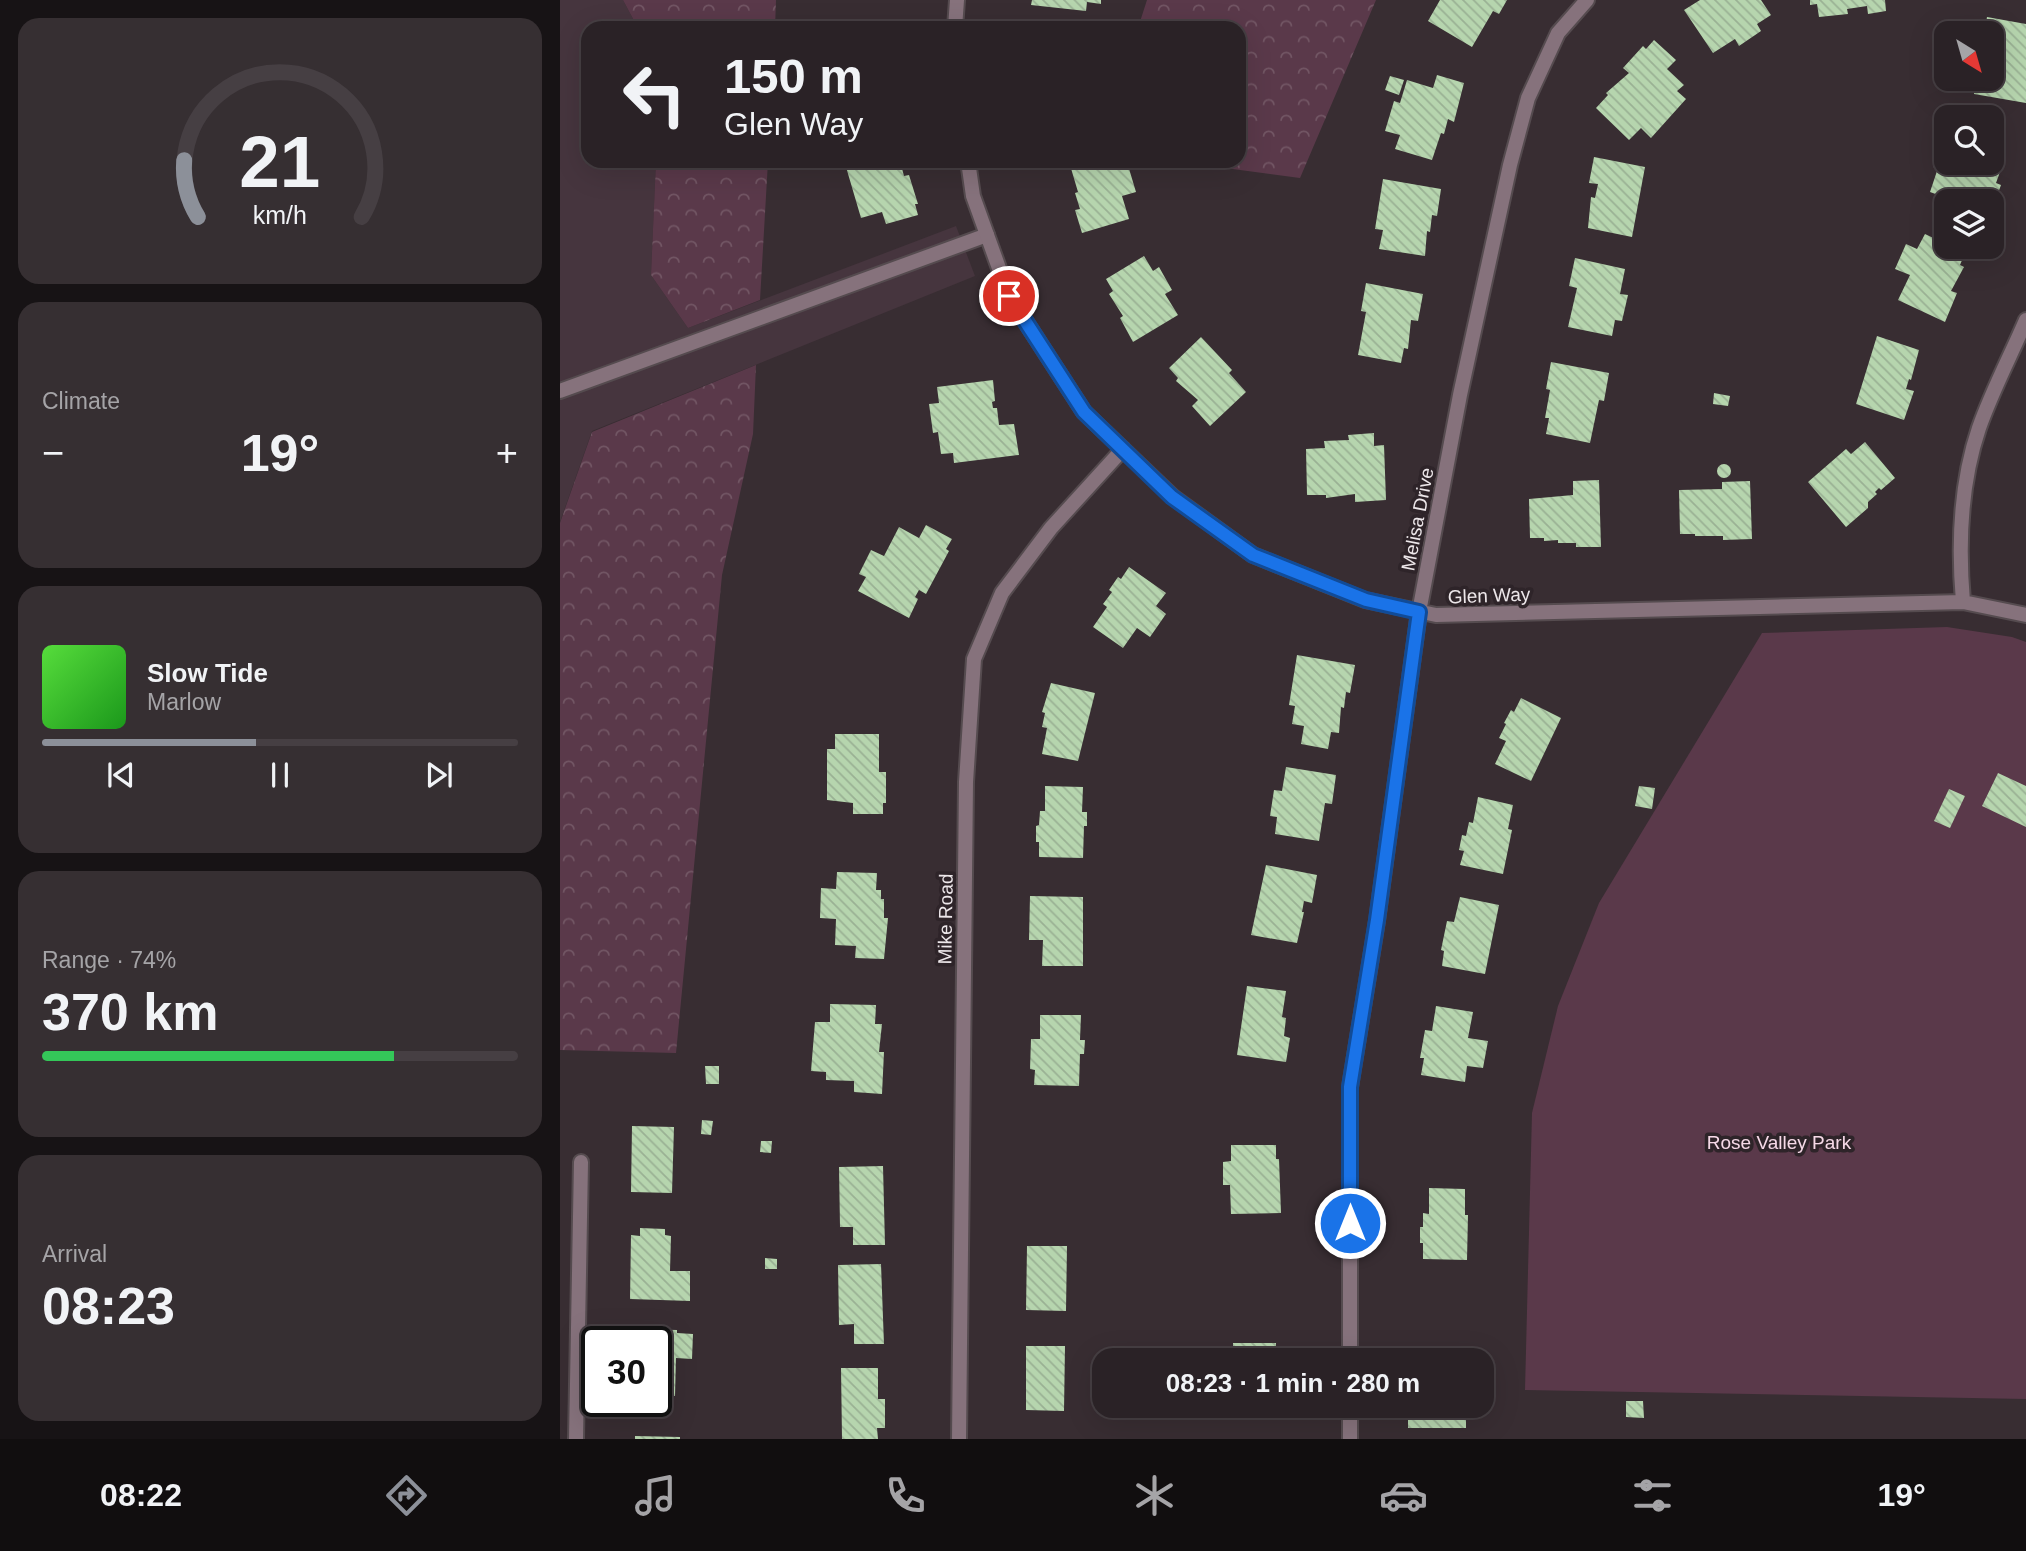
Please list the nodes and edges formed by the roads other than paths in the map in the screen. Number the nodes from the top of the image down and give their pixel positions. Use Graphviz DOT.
graph roads {
  1 [pos="957,0"];
  2 [pos="1587,0"];
  3 [pos="956,21"];
  4 [pos="969,168"];
  5 [pos="987,235"];
  6 [pos="2026,320"];
  7 [pos="560,391"];
  8 [pos="1123,449"];
  9 [pos="1964,602"];
  10 [pos="1419,612"];
  11 [pos="2026,615"];
  12 [pos="581,1162"];
  13 [pos="1350,1348"];
  14 [pos="1350,1418"];
  15 [pos="576,1439"];
  16 [pos="958,1439"];
  17 [pos="1350,1439"];
  1 -- 3 [label="street"];
  2 -- 10 [label="street, Melisa Drive"];
  4 -- 5 [label="street, Glen Way"];
  5 -- 7 [label="street"];
  5 -- 8 [label="street, Glen Way"];
  6 -- 9 [label="street"];
  8 -- 10 [label="street, Glen Way"];
  8 -- 16 [label="street, Mike Road"];
  9 -- 10 [label="street, Glen Way"];
  9 -- 11 [label="street, Glen Way"];
  10 -- 13 [label="street, Melisa Drive"];
  12 -- 15 [label="street"];
  14 -- 17 [label="street"];
}
